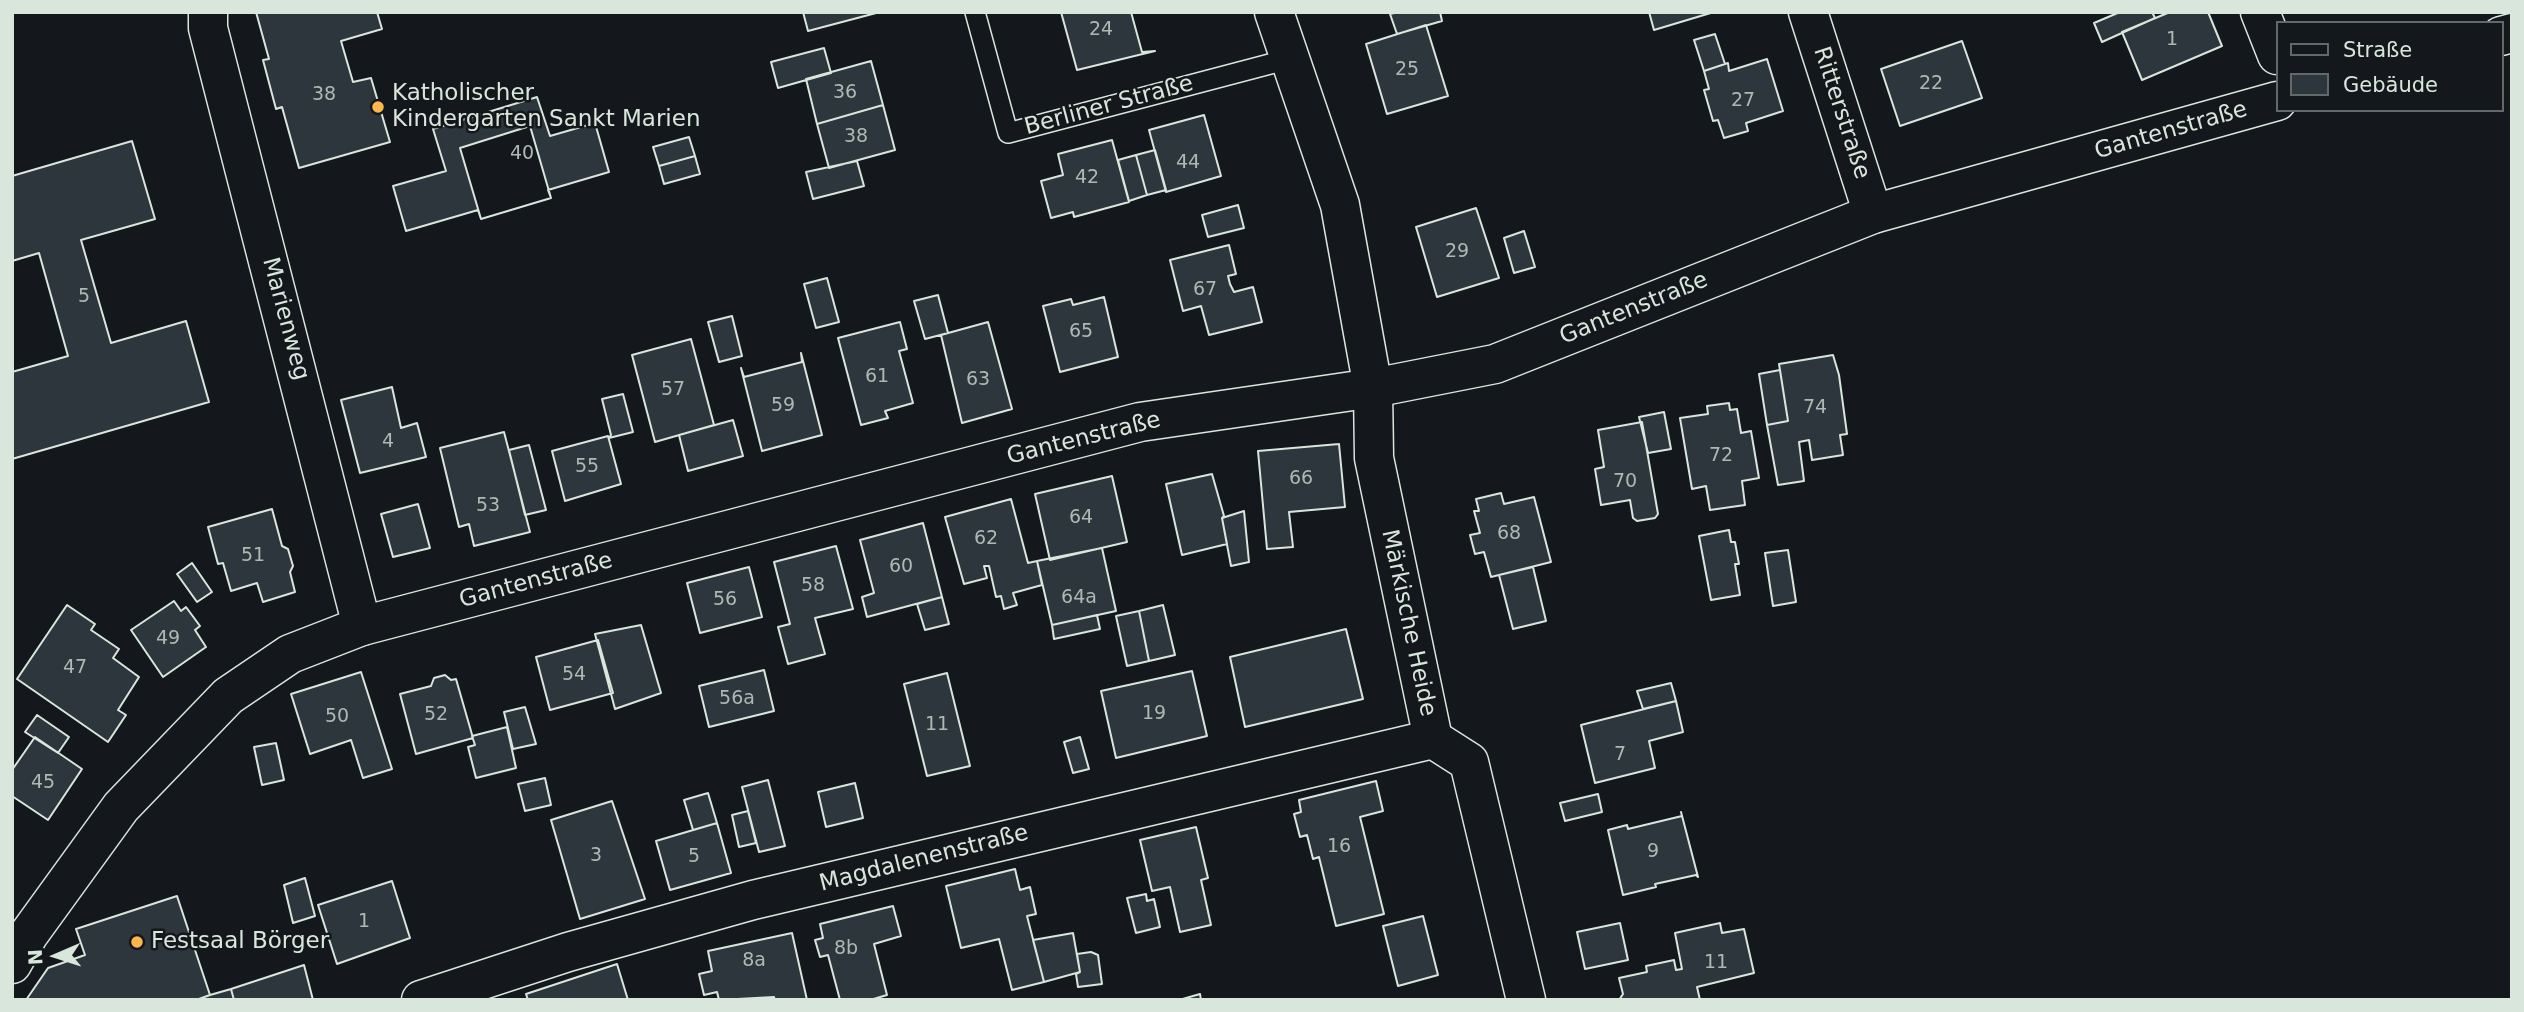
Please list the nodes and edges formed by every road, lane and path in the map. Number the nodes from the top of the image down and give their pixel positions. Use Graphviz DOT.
graph roads {
  1 [pos="208,12"];
  2 [pos="975,12"];
  3 [pos="1274,12"];
  4 [pos="1808,12"];
  5 [pos="2260,12"];
  6 [pos="2276,52"];
  7 [pos="1289,59"];
  8 [pos="2276,101"];
  9 [pos="1873,215"];
  10 [pos="1373,388"];
  11 [pos="362,626"];
  12 [pos="1433,739"];
  13 [pos="12,964"];
  14 [pos="421,1000"];
  15 [pos="1526,1000"];
  1 -- 11 [label="street, Marienweg"];
  2 -- 7 [label="lane, Berliner Straße"];
  3 -- 7 [label="street"];
  4 -- 9 [label="street, Ritterstraße"];
  5 -- 6 [label="street"];
  7 -- 10 [label="street"];
  8 -- 9 [label="street, Gantenstraße"];
  9 -- 10 [label="street, Gantenstraße"];
  10 -- 11 [label="street, Gantenstraße"];
  10 -- 12 [label="street, Märkische Heide"];
  11 -- 13 [label="street, Gantenstraße"];
  12 -- 14 [label="street, Magdalenenstraße"];
  12 -- 15 [label="street, Märkische Heide"];
}
